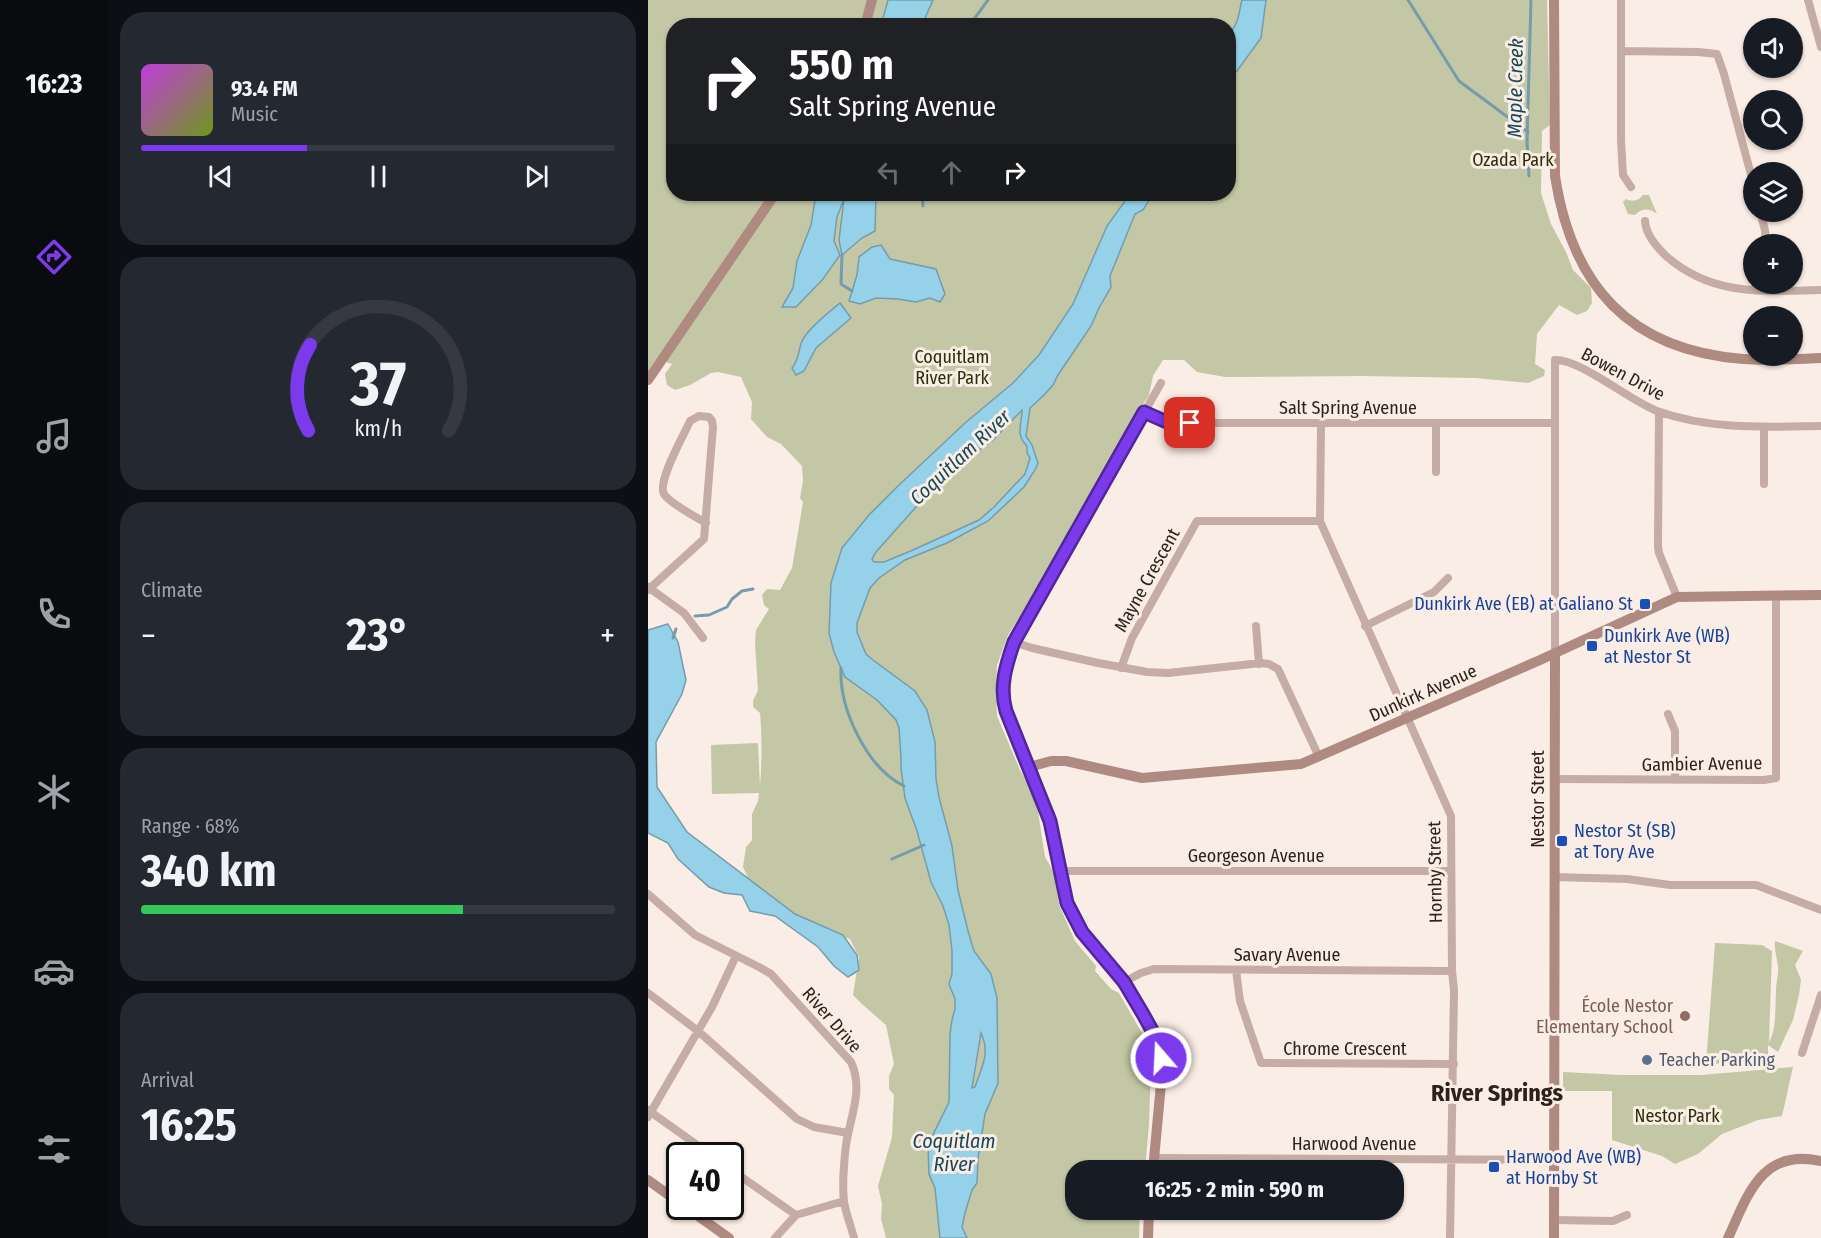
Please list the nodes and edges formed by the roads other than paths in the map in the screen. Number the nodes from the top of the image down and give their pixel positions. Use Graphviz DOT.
graph roads {
  1 [pos="872,0"];
  2 [pos="1554,0"];
  3 [pos="1621,0"];
  4 [pos="1808,0"];
  5 [pos="867,18"];
  6 [pos="1821,47"];
  7 [pos="1621,51"];
  8 [pos="1748,162"];
  9 [pos="1632,187"];
  10 [pos="770,201"];
  11 [pos="1645,221"];
  12 [pos="1803,289"];
  13 [pos="1743,290"];
  14 [pos="1821,290"];
  15 [pos="1821,358"];
  16 [pos="1555,360"];
  17 [pos="648,380"];
  18 [pos="1161,383"];
  19 [pos="1144,412"];
  20 [pos="1659,412"];
  21 [pos="1436,423"];
  22 [pos="1555,423"];
  23 [pos="1321,424"];
  24 [pos="1821,426"];
  25 [pos="1764,427"];
  26 [pos="1436,471"];
  27 [pos="1764,484"];
  28 [pos="1320,521"];
  29 [pos="706,523"];
  30 [pos="1448,578"];
  31 [pos="648,588"];
  32 [pos="1776,596"];
  33 [pos="1821,596"];
  34 [pos="1677,597"];
  35 [pos="1256,626"];
  36 [pos="1365,626"];
  37 [pos="703,638"];
  38 [pos="1014,642"];
  39 [pos="1555,653"];
  40 [pos="1259,664"];
  41 [pos="1121,668"];
  42 [pos="1668,714"];
  43 [pos="1409,718"];
  44 [pos="1319,757"];
  45 [pos="1029,767"];
  46 [pos="1554,779"];
  47 [pos="1675,780"];
  48 [pos="1061,871"];
  49 [pos="1452,871"];
  50 [pos="1554,877"];
  51 [pos="648,894"];
  52 [pos="1821,910"];
  53 [pos="736,956"];
  54 [pos="1236,970"];
  55 [pos="1452,972"];
  56 [pos="1124,982"];
  57 [pos="648,993"];
  58 [pos="1821,995"];
  59 [pos="698,1031"];
  60 [pos="1802,1053"];
  61 [pos="1454,1064"];
  62 [pos="649,1113"];
  63 [pos="848,1133"];
  64 [pos="692,1142"];
  65 [pos="1154,1158"];
  66 [pos="1452,1160"];
  67 [pos="1554,1160"];
  68 [pos="1821,1161"];
  69 [pos="744,1179"];
  70 [pos="648,1180"];
  71 [pos="666,1193"];
  72 [pos="844,1201"];
  73 [pos="796,1215"];
  74 [pos="1627,1215"];
  75 [pos="704,1220"];
  76 [pos="1149,1220"];
  77 [pos="1554,1220"];
  78 [pos="729,1238"];
  79 [pos="775,1238"];
  80 [pos="854,1238"];
  81 [pos="1148,1238"];
  82 [pos="1450,1238"];
  83 [pos="1554,1238"];
  84 [pos="1728,1238"];
  1 -- 5 [label="street"];
  2 -- 15 [label="street"];
  3 -- 7 [label="street"];
  4 -- 6 [label="street"];
  7 -- 8 [label="street"];
  7 -- 9 [label="street"];
  10 -- 17 [label="street"];
  11 -- 13 [label="street"];
  12 -- 14 [label="street"];
  16 -- 20 [label="street, Bowen Drive"];
  16 -- 22 [label="street, Nestor Street"];
  18 -- 19 [label="street"];
  19 -- 23 [label="street, Salt Spring Avenue"];
  19 -- 38 [label="street"];
  20 -- 25 [label="street, Bowen Drive"];
  20 -- 34 [label="street"];
  21 -- 22 [label="street, Salt Spring Avenue"];
  21 -- 23 [label="street, Salt Spring Avenue"];
  21 -- 26 [label="street"];
  22 -- 39 [label="street, Nestor Street"];
  23 -- 28 [label="street, Hornby Street"];
  24 -- 25 [label="street, Bowen Drive"];
  25 -- 27 [label="street"];
  28 -- 36 [label="street, Hornby Street"];
  28 -- 41 [label="street, Mayne Crescent"];
  29 -- 29 [label="street"];
  29 -- 31 [label="street"];
  30 -- 36 [label="street"];
  31 -- 37 [label="street"];
  32 -- 33 [label="street, Dunkirk Avenue"];
  32 -- 34 [label="street, Dunkirk Avenue"];
  32 -- 47 [label="street, Gambier Avenue"];
  34 -- 39 [label="street, Dunkirk Avenue"];
  35 -- 40 [label="street"];
  36 -- 43 [label="street, Hornby Street"];
  38 -- 41 [label="street"];
  38 -- 45 [label="street"];
  39 -- 43 [label="street, Dunkirk Avenue"];
  39 -- 46 [label="street, Nestor Street"];
  40 -- 41 [label="street"];
  40 -- 44 [label="street"];
  42 -- 47 [label="street"];
  43 -- 44 [label="street, Dunkirk Avenue"];
  43 -- 49 [label="street, Hornby Street"];
  44 -- 45 [label="street, Dunkirk Avenue"];
  45 -- 48 [label="street"];
  46 -- 47 [label="street, Gambier Avenue"];
  46 -- 50 [label="street, Nestor Street"];
  48 -- 49 [label="street, Georgeson Avenue"];
  48 -- 56 [label="street"];
  49 -- 55 [label="street, Hornby Street"];
  50 -- 52 [label="street"];
  50 -- 67 [label="street, Nestor Street"];
  51 -- 53 [label="street, River Drive"];
  53 -- 59 [label="street"];
  53 -- 63 [label="street, River Drive"];
  54 -- 55 [label="street, Savary Avenue"];
  54 -- 56 [label="street, Savary Avenue"];
  54 -- 61 [label="street, Chrome Crescent"];
  55 -- 61 [label="street, Hornby Street"];
  56 -- 65 [label="street"];
  57 -- 59 [label="street"];
  58 -- 60 [label="street"];
  59 -- 62 [label="street"];
  59 -- 63 [label="street"];
  61 -- 66 [label="street, Hornby Street"];
  62 -- 64 [label="street"];
  63 -- 72 [label="street, River Drive"];
  65 -- 66 [label="street, Harwood Avenue"];
  66 -- 67 [label="street, Harwood Avenue"];
  66 -- 82 [label="street, Hornby Street"];
  67 -- 77 [label="street, Nestor Street"];
  68 -- 84 [label="street"];
  69 -- 73 [label="street"];
  70 -- 71 [label="street"];
  72 -- 73 [label="street"];
  72 -- 80 [label="street, River Drive"];
  73 -- 79 [label="street"];
  74 -- 77 [label="street"];
  75 -- 78 [label="street"];
  76 -- 81 [label="street"];
  77 -- 83 [label="street, Nestor Street"];
}
